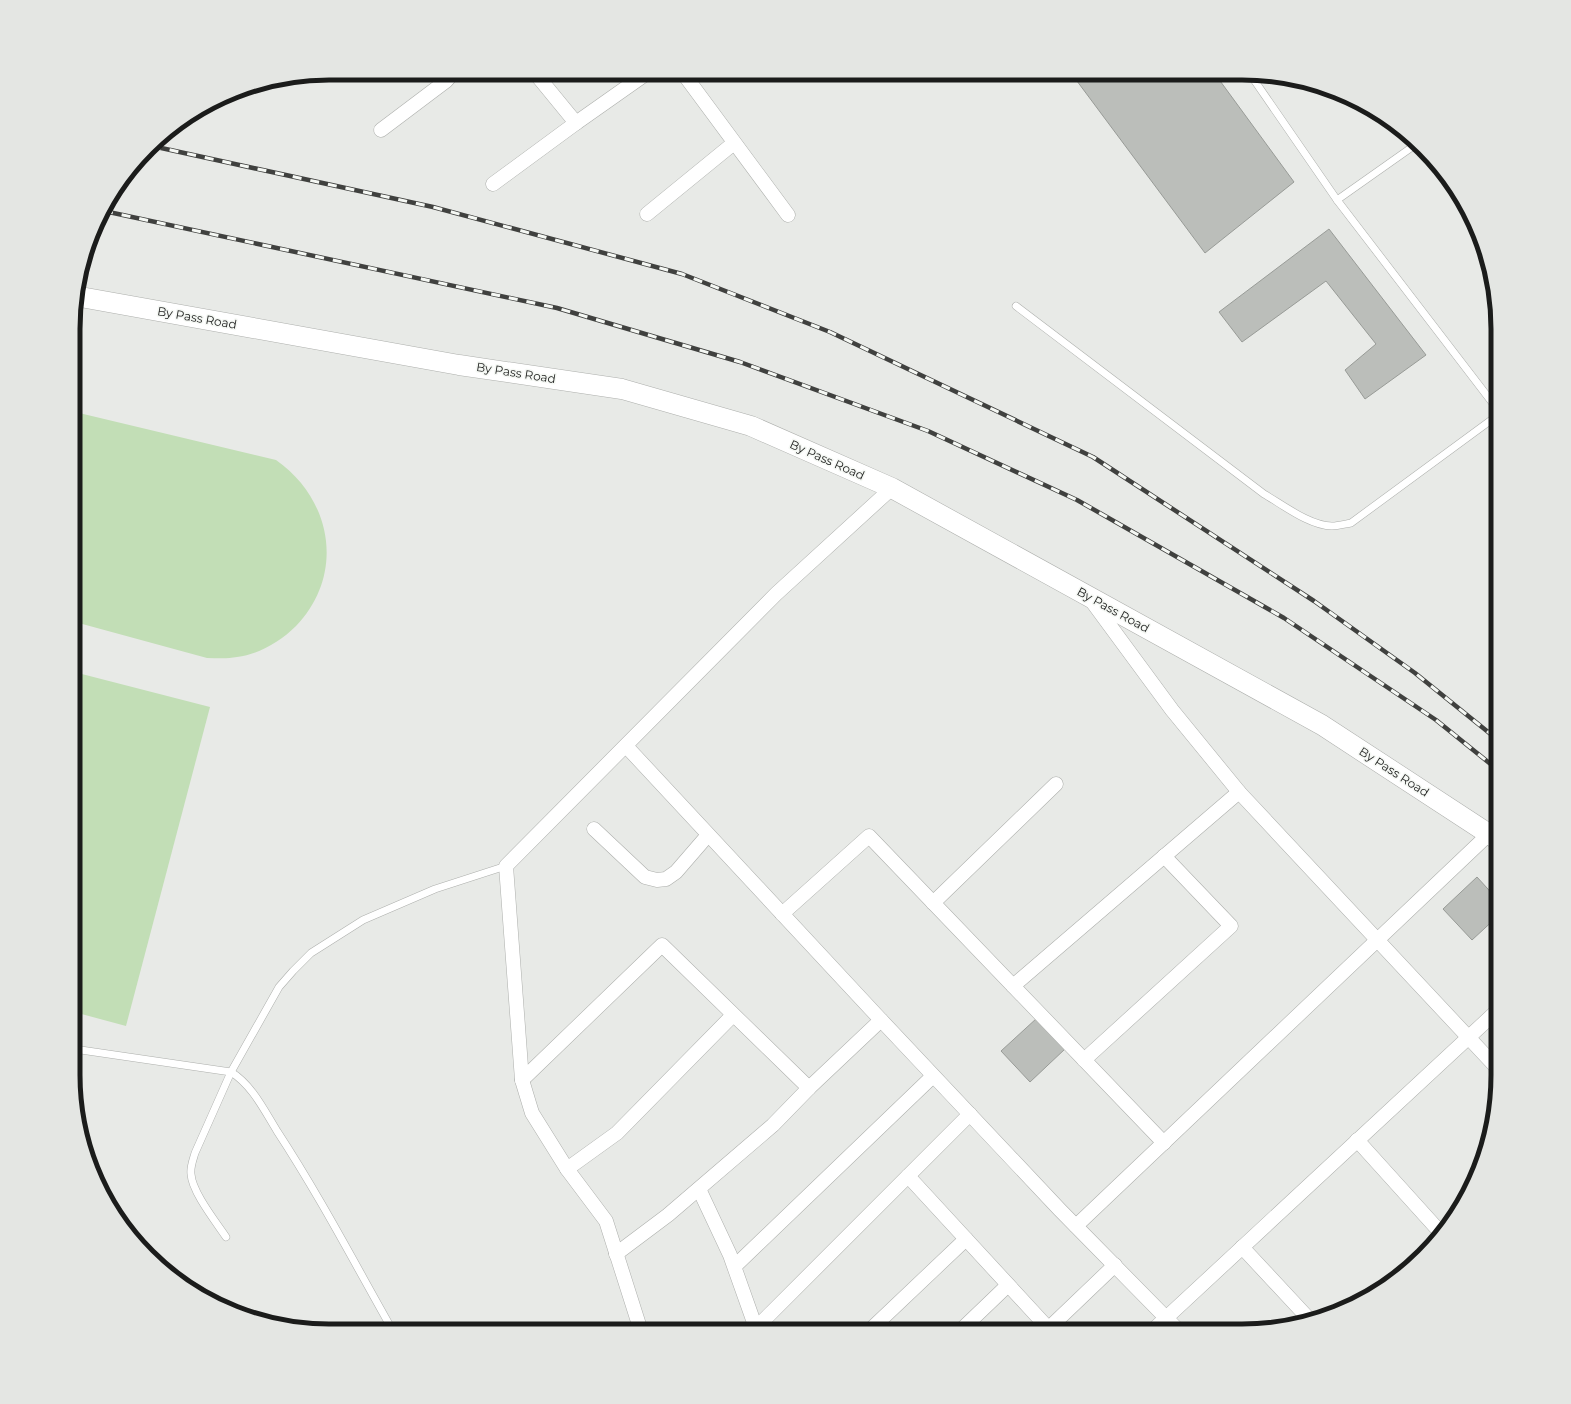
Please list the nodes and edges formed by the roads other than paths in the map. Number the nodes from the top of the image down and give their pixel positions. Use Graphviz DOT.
graph roads {
  1 [pos="447,80"];
  2 [pos="541,80"];
  3 [pos="637,80"];
  4 [pos="688,80"];
  5 [pos="1255,81"];
  6 [pos="576,124"];
  7 [pos="381,130"];
  8 [pos="734,143"];
  9 [pos="1412,147"];
  10 [pos="493,184"];
  11 [pos="1337,200"];
  12 [pos="647,214"];
  13 [pos="788,215"];
  14 [pos="82,297"];
  15 [pos="1016,306"];
  16 [pos="1491,401"];
  17 [pos="1491,420"];
  18 [pos="892,488"];
  19 [pos="1089,597"];
  20 [pos="626,746"];
  21 [pos="1056,784"];
  22 [pos="1239,792"];
  23 [pos="594,828"];
  24 [pos="708,835"];
  25 [pos="1491,835"];
  26 [pos="1491,840"];
  27 [pos="1164,856"];
  28 [pos="506,866"];
  29 [pos="933,903"];
  30 [pos="782,914"];
  31 [pos="1377,941"];
  32 [pos="1013,986"];
  33 [pos="733,1015"];
  34 [pos="1491,1016"];
  35 [pos="880,1020"];
  36 [pos="1468,1037"];
  37 [pos="80,1050"];
  38 [pos="1084,1060"];
  39 [pos="1491,1062"];
  40 [pos="231,1072"];
  41 [pos="933,1076"];
  42 [pos="522,1080"];
  43 [pos="809,1088"];
  44 [pos="970,1114"];
  45 [pos="1357,1140"];
  46 [pos="1164,1143"];
  47 [pos="567,1169"];
  48 [pos="908,1176"];
  49 [pos="699,1189"];
  50 [pos="1076,1226"];
  51 [pos="1438,1229"];
  52 [pos="226,1237"];
  53 [pos="966,1239"];
  54 [pos="1242,1247"];
  55 [pos="616,1254"];
  56 [pos="1115,1265"];
  57 [pos="734,1266"];
  58 [pos="1008,1285"];
  59 [pos="1306,1316"];
  60 [pos="1166,1318"];
  61 [pos="389,1324"];
  62 [pos="639,1324"];
  63 [pos="755,1324"];
  64 [pos="762,1324"];
  65 [pos="876,1324"];
  66 [pos="967,1324"];
  67 [pos="1043,1324"];
  68 [pos="1052,1324"];
  69 [pos="1159,1324"];
  70 [pos="1172,1324"];
  1 -- 7 [label="street"];
  2 -- 6 [label="street"];
  3 -- 6 [label="street"];
  4 -- 8 [label="street"];
  5 -- 11 [label="lane"];
  6 -- 10 [label="street"];
  8 -- 12 [label="street"];
  8 -- 13 [label="street"];
  9 -- 11 [label="lane"];
  11 -- 16 [label="lane"];
  14 -- 18 [label="street, By Pass Road"];
  15 -- 17 [label="lane"];
  18 -- 19 [label="street, By Pass Road"];
  18 -- 20 [label="street"];
  19 -- 22 [label="street"];
  19 -- 25 [label="street, By Pass Road"];
  20 -- 24 [label="street"];
  20 -- 28 [label="street"];
  21 -- 29 [label="street"];
  22 -- 27 [label="street"];
  22 -- 31 [label="street"];
  23 -- 24 [label="street"];
  24 -- 30 [label="street"];
  26 -- 31 [label="street"];
  27 -- 32 [label="street"];
  27 -- 38 [label="street"];
  28 -- 40 [label="lane"];
  28 -- 42 [label="street"];
  29 -- 30 [label="street"];
  29 -- 32 [label="street"];
  30 -- 35 [label="street"];
  31 -- 36 [label="street"];
  31 -- 46 [label="street"];
  32 -- 38 [label="street"];
  33 -- 42 [label="street"];
  33 -- 43 [label="street"];
  33 -- 47 [label="street"];
  34 -- 36 [label="street"];
  35 -- 41 [label="street"];
  35 -- 43 [label="street"];
  36 -- 39 [label="street"];
  36 -- 45 [label="street"];
  37 -- 40 [label="lane"];
  38 -- 46 [label="street"];
  40 -- 52 [label="lane"];
  40 -- 61 [label="lane"];
  41 -- 44 [label="street"];
  41 -- 57 [label="street"];
  42 -- 47 [label="street"];
  43 -- 49 [label="street"];
  44 -- 48 [label="street"];
  44 -- 50 [label="street"];
  45 -- 51 [label="street"];
  45 -- 54 [label="street"];
  46 -- 50 [label="street"];
  47 -- 55 [label="street"];
  48 -- 53 [label="street"];
  48 -- 64 [label="street"];
  49 -- 55 [label="street"];
  49 -- 57 [label="street"];
  50 -- 56 [label="street"];
  53 -- 58 [label="street"];
  53 -- 65 [label="street"];
  54 -- 59 [label="street"];
  54 -- 60 [label="street"];
  55 -- 62 [label="street"];
  56 -- 60 [label="street"];
  56 -- 68 [label="street"];
  57 -- 63 [label="street"];
  58 -- 66 [label="street"];
  58 -- 67 [label="street"];
  60 -- 69 [label="street"];
  60 -- 70 [label="street"];
}
